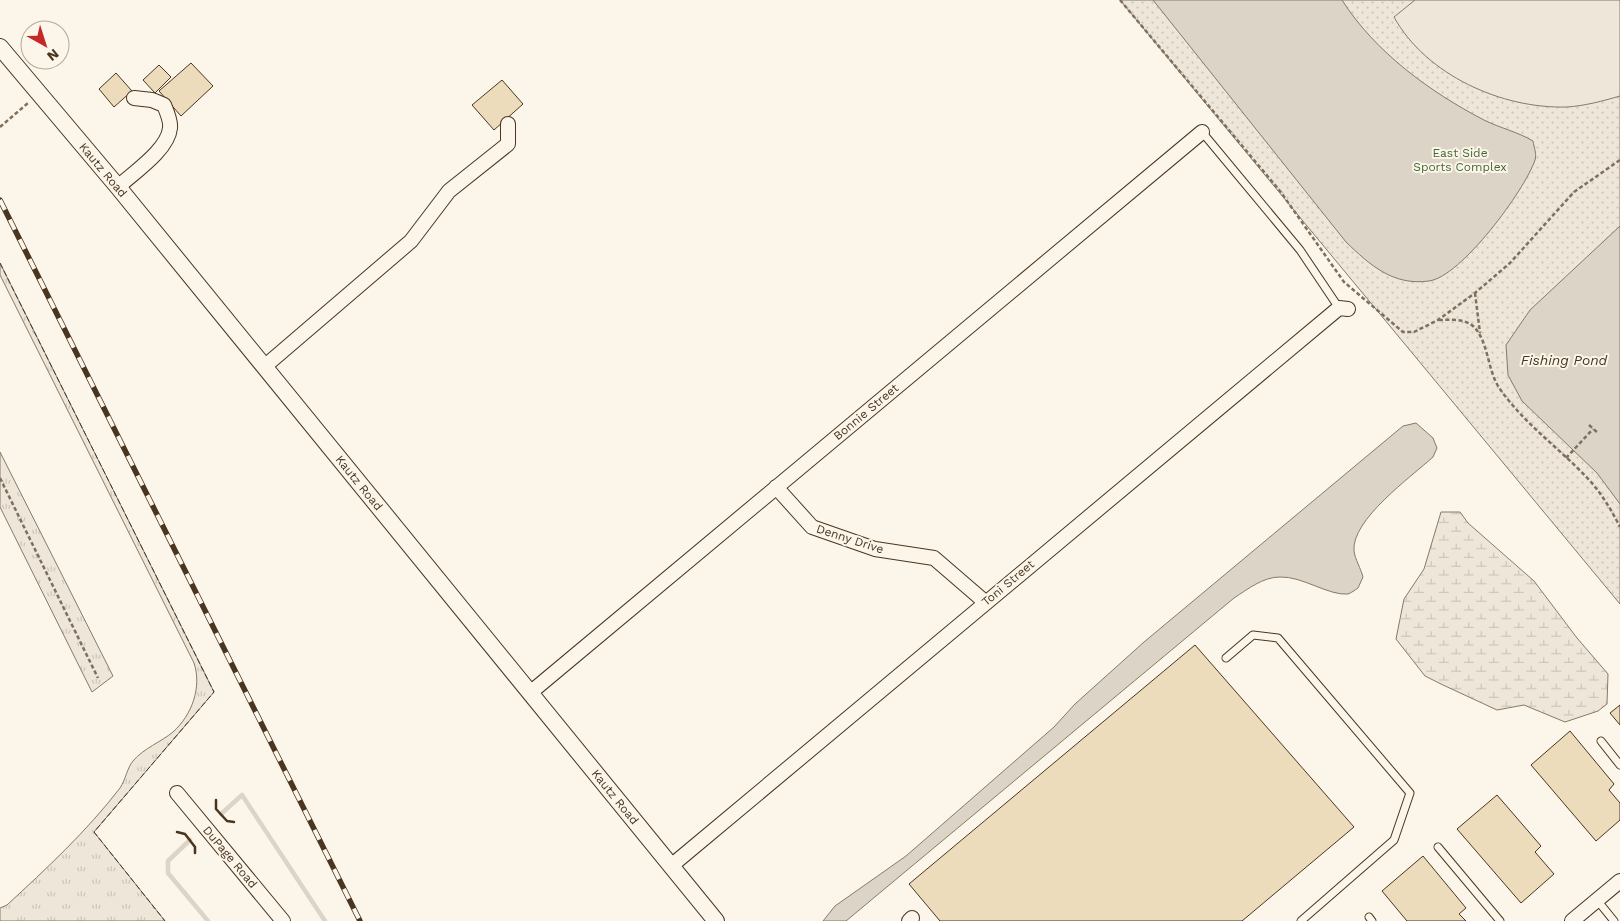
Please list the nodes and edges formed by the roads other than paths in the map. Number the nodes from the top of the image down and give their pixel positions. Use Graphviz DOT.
graph roads {
  1 [pos="0,47"];
  2 [pos="134,98"];
  3 [pos="508,124"];
  4 [pos="1202,132"];
  5 [pos="118,187"];
  6 [pos="1343,308"];
  7 [pos="264,367"];
  8 [pos="776,487"];
  9 [pos="985,602"];
  10 [pos="1226,658"];
  11 [pos="530,693"];
  12 [pos="1601,741"];
  13 [pos="1620,764"];
  14 [pos="177,793"];
  15 [pos="1438,847"];
  16 [pos="671,866"];
  17 [pos="1620,880"];
  18 [pos="1596,900"];
  19 [pos="283,921"];
  20 [pos="716,921"];
  21 [pos="1301,921"];
  22 [pos="1500,921"];
  23 [pos="1572,921"];
  24 [pos="1614,921"];
  1 -- 5 [label="street, Kautz Road"];
  2 -- 5 [label="street"];
  3 -- 7 [label="street"];
  4 -- 6 [label="lane"];
  4 -- 8 [label="street, Bonnie Street"];
  5 -- 7 [label="street, Kautz Road"];
  6 -- 9 [label="street, Toni Street"];
  7 -- 11 [label="street, Kautz Road"];
  8 -- 9 [label="street, Denny Drive"];
  8 -- 11 [label="street, Bonnie Street"];
  9 -- 16 [label="street, Toni Street"];
  10 -- 21 [label="lane"];
  11 -- 16 [label="street, Kautz Road"];
  12 -- 13 [label="lane"];
  14 -- 19 [label="street, DuPage Road"];
  15 -- 22 [label="lane"];
  16 -- 20 [label="street, Kautz Road"];
  17 -- 18 [label="street"];
  18 -- 23 [label="street"];
  18 -- 24 [label="lane"];
}
